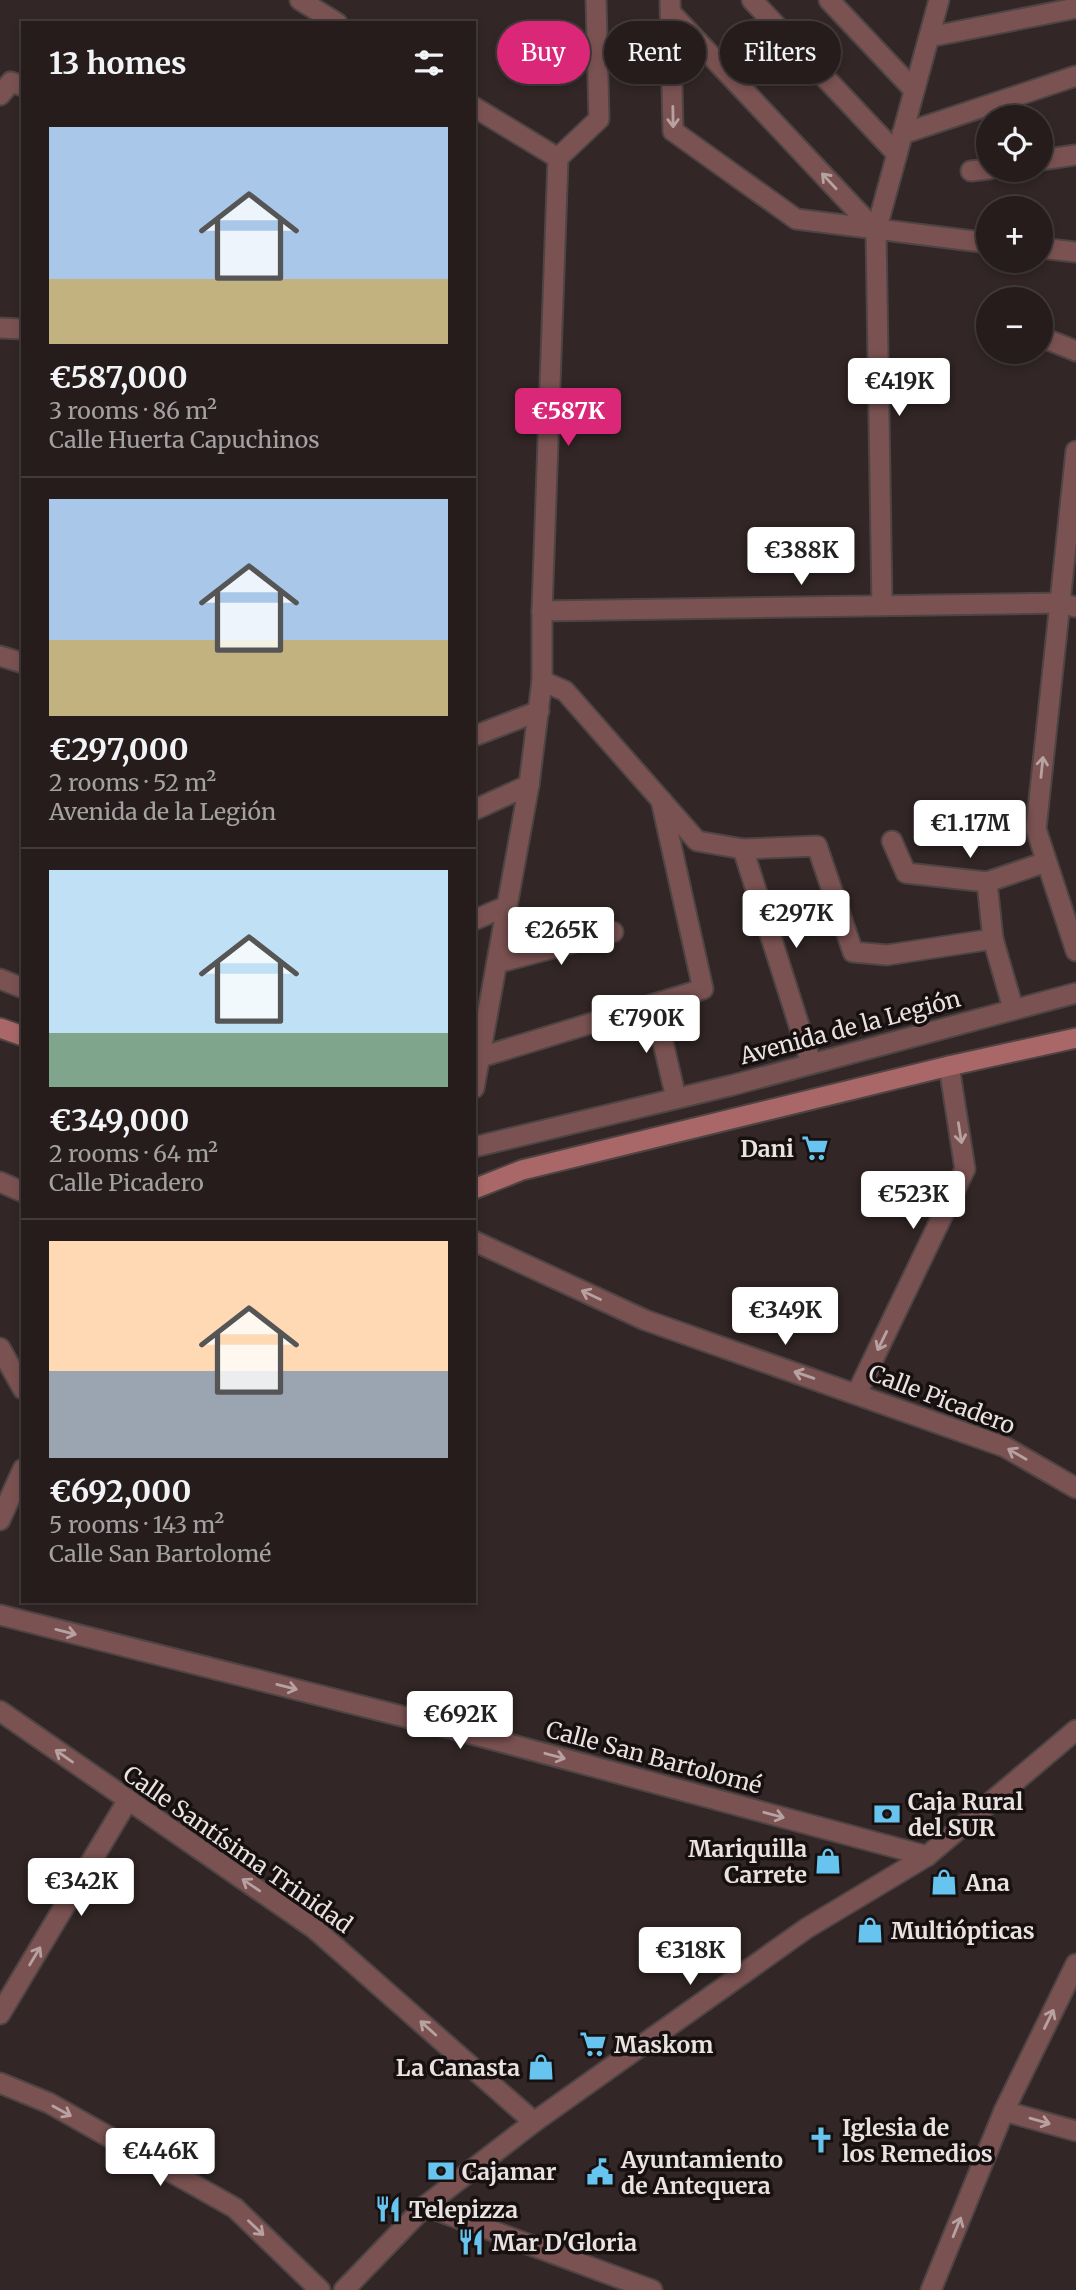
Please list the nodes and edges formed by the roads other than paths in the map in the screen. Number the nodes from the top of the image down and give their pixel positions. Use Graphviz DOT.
graph roads {
  1 [pos="300,0"];
  2 [pos="596,0"];
  3 [pos="752,0"];
  4 [pos="830,0"];
  5 [pos="934,3"];
  6 [pos="670,7"];
  7 [pos="1076,8"];
  8 [pos="334,21"];
  9 [pos="929,37"];
  10 [pos="1076,76"];
  11 [pos="21,85"];
  12 [pos="914,90"];
  13 [pos="0,95"];
  14 [pos="476,108"];
  15 [pos="902,134"];
  16 [pos="897,154"];
  17 [pos="1076,155"];
  18 [pos="1053,158"];
  19 [pos="558,159"];
  20 [pos="876,231"];
  21 [pos="976,242"];
  22 [pos="1053,249"];
  23 [pos="1076,252"];
  24 [pos="0,328"];
  25 [pos="21,329"];
  26 [pos="1053,342"];
  27 [pos="1076,351"];
  28 [pos="1076,451"];
  29 [pos="1068,605"];
  30 [pos="882,606"];
  31 [pos="542,611"];
  32 [pos="0,656"];
  33 [pos="21,662"];
  34 [pos="542,681"];
  35 [pos="539,711"];
  36 [pos="476,735"];
  37 [pos="529,786"];
  38 [pos="660,798"];
  39 [pos="476,809"];
  40 [pos="892,841"];
  41 [pos="743,849"];
  42 [pos="1046,862"];
  43 [pos="987,882"];
  44 [pos="507,906"];
  45 [pos="476,919"];
  46 [pos="614,932"];
  47 [pos="993,939"];
  48 [pos="1076,951"];
  49 [pos="497,963"];
  50 [pos="0,979"];
  51 [pos="21,987"];
  52 [pos="1076,993"];
  53 [pos="654,1004"];
  54 [pos="1013,1009"];
  55 [pos="0,1028"];
  56 [pos="21,1035"];
  57 [pos="1076,1038"];
  58 [pos="481,1057"];
  59 [pos="811,1063"];
  60 [pos="949,1066"];
  61 [pos="476,1079"];
  62 [pos="676,1098"];
  63 [pos="476,1147"];
  64 [pos="0,1182"];
  65 [pos="476,1188"];
  66 [pos="21,1191"];
  67 [pos="476,1242"];
  68 [pos="0,1348"];
  69 [pos="21,1385"];
  70 [pos="857,1393"];
  71 [pos="21,1473"];
  72 [pos="1076,1488"];
  73 [pos="0,1520"];
  74 [pos="0,1615"];
  75 [pos="0,1711"];
  76 [pos="1076,1730"];
  77 [pos="128,1800"];
  78 [pos="927,1856"];
  79 [pos="1076,1964"];
  80 [pos="0,2014"];
  81 [pos="0,2083"];
  82 [pos="1004,2110"];
  83 [pos="534,2122"];
  84 [pos="1076,2131"];
  85 [pos="425,2206"];
  86 [pos="320,2290"];
  87 [pos="344,2290"];
  88 [pos="652,2290"];
  89 [pos="931,2290"];
  1 -- 8 [label="street"];
  2 -- 19 [label="street"];
  3 -- 16 [label="street"];
  4 -- 12 [label="street"];
  5 -- 9 [label="street"];
  20 -- 6 [label="street, one-way"];
  6 -- 20 [label="street, one-way"];
  7 -- 9 [label="street"];
  9 -- 12 [label="street"];
  10 -- 15 [label="street"];
  11 -- 13 [label="street"];
  12 -- 15 [label="street"];
  14 -- 19 [label="street"];
  15 -- 16 [label="street"];
  16 -- 20 [label="street"];
  17 -- 18 [label="street"];
  19 -- 31 [label="street"];
  20 -- 21 [label="street"];
  20 -- 30 [label="street"];
  22 -- 23 [label="street"];
  24 -- 25 [label="street"];
  26 -- 27 [label="street"];
  28 -- 29 [label="street"];
  29 -- 30 [label="street"];
  42 -- 29 [label="street, one-way"];
  30 -- 31 [label="street"];
  31 -- 34 [label="street"];
  32 -- 33 [label="street"];
  34 -- 35 [label="street"];
  34 -- 38 [label="street"];
  35 -- 36 [label="street"];
  35 -- 37 [label="street"];
  37 -- 39 [label="street"];
  37 -- 44 [label="street"];
  38 -- 41 [label="street"];
  38 -- 53 [label="street"];
  40 -- 43 [label="street"];
  41 -- 47 [label="street"];
  41 -- 59 [label="street"];
  42 -- 43 [label="street"];
  42 -- 48 [label="street"];
  43 -- 47 [label="street"];
  44 -- 45 [label="street"];
  44 -- 49 [label="street"];
  46 -- 49 [label="street"];
  47 -- 54 [label="street"];
  49 -- 58 [label="street"];
  50 -- 51 [label="street"];
  52 -- 54 [label="street, Avenida de la Legión"];
  53 -- 58 [label="street"];
  53 -- 62 [label="street"];
  54 -- 59 [label="street, Avenida de la Legión"];
  55 -- 56 [label="main road"];
  57 -- 60 [label="main road"];
  58 -- 61 [label="street"];
  59 -- 62 [label="street, Avenida de la Legión"];
  60 -- 65 [label="main road"];
  60 -- 70 [label="street, one-way"];
  62 -- 63 [label="street, Avenida de la Legión"];
  64 -- 66 [label="street"];
  70 -- 67 [label="street, Calle Picadero, one-way"];
  68 -- 69 [label="street"];
  72 -- 70 [label="street, Calle Picadero, one-way"];
  71 -- 73 [label="street"];
  74 -- 78 [label="street, Calle San Bartolomé, one-way"];
  77 -- 75 [label="street, Calle Santísima Trinidad, one-way"];
  76 -- 78 [label="street"];
  80 -- 77 [label="street, one-way"];
  83 -- 77 [label="street, Calle Santísima Trinidad, one-way"];
  78 -- 83 [label="street"];
  82 -- 79 [label="street, one-way"];
  81 -- 86 [label="street, one-way"];
  82 -- 84 [label="street, one-way"];
  89 -- 82 [label="street, one-way"];
  83 -- 85 [label="street"];
  85 -- 87 [label="street"];
  85 -- 88 [label="street"];
}
